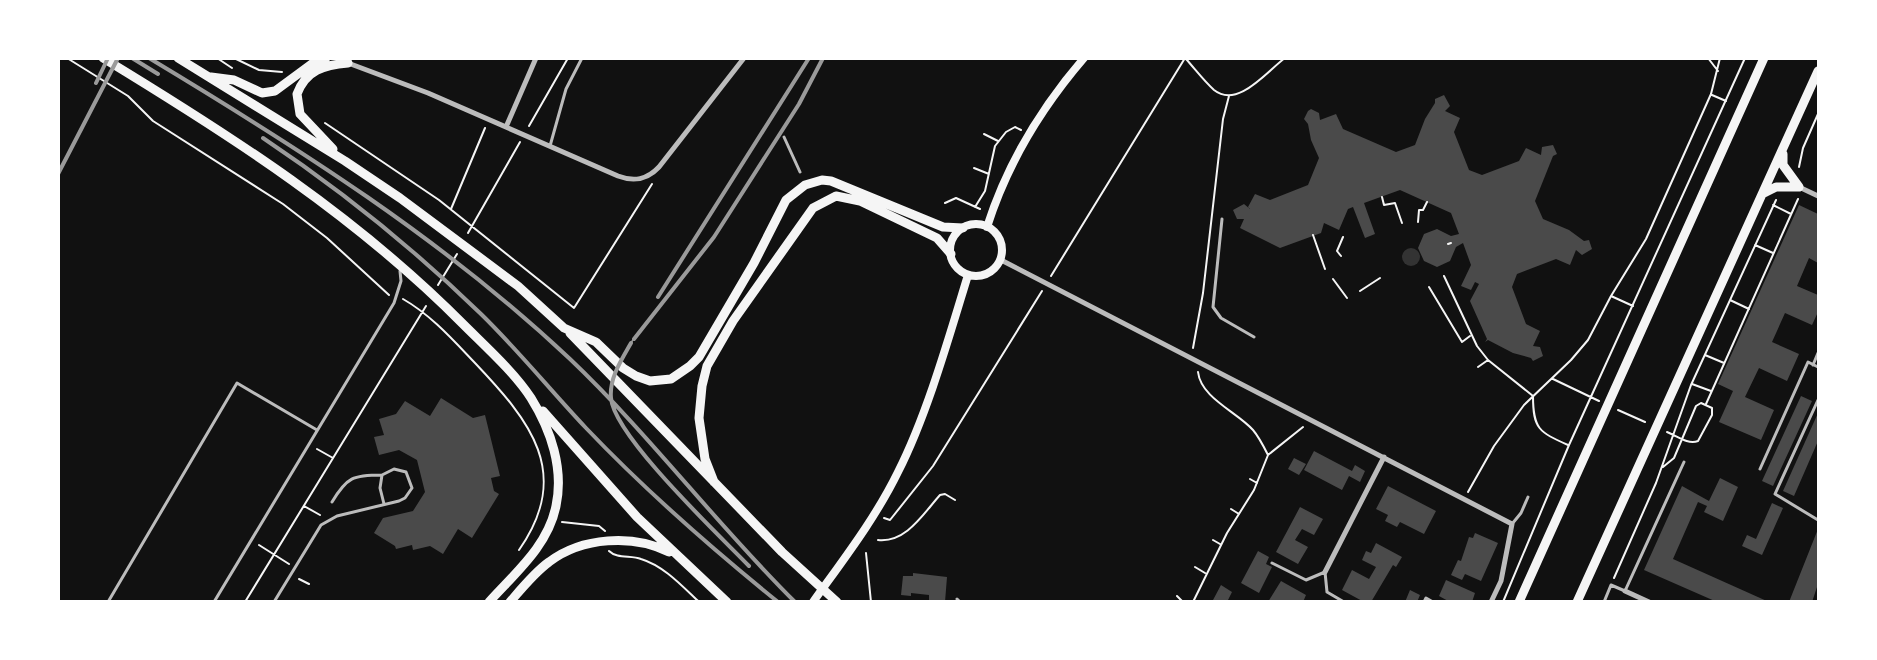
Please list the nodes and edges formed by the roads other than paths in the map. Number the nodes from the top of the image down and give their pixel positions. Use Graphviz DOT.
graph roads {
  1 [pos="103,58"];
  2 [pos="177,58"];
  3 [pos="327,58"];
  4 [pos="536,58"];
  5 [pos="582,58"];
  6 [pos="744,58"];
  7 [pos="1084,58"];
  8 [pos="1764,58"];
  9 [pos="348,63"];
  10 [pos="1818,71"];
  11 [pos="208,77"];
  12 [pos="506,128"];
  13 [pos="784,136"];
  14 [pos="550,146"];
  15 [pos="1784,148"];
  16 [pos="345,161"];
  17 [pos="800,172"];
  18 [pos="1799,187"];
  19 [pos="1762,195"];
  20 [pos="1818,196"];
  21 [pos="1222,219"];
  22 [pos="987,227"];
  23 [pos="963,228"];
  24 [pos="951,254"];
  25 [pos="393,259"];
  26 [pos="1000,260"];
  27 [pos="968,275"];
  28 [pos="564,328"];
  29 [pos="1254,337"];
  30 [pos="1818,353"];
  31 [pos="1813,364"];
  32 [pos="1818,367"];
  33 [pos="530,396"];
  34 [pos="1818,400"];
  35 [pos="317,430"];
  36 [pos="1384,458"];
  37 [pos="1684,462"];
  38 [pos="1760,469"];
  39 [pos="382,475"];
  40 [pos="714,482"];
  41 [pos="1528,497"];
  42 [pos="332,502"];
  43 [pos="384,504"];
  44 [pos="1818,519"];
  45 [pos="1512,524"];
  46 [pos="676,556"];
  47 [pos="1272,563"];
  48 [pos="1325,572"];
  49 [pos="1625,591"];
  50 [pos="108,602"];
  51 [pos="214,602"];
  52 [pos="274,602"];
  53 [pos="489,602"];
  54 [pos="510,602"];
  55 [pos="727,602"];
  56 [pos="813,602"];
  57 [pos="837,602"];
  58 [pos="1344,602"];
  59 [pos="1424,602"];
  60 [pos="1433,602"];
  61 [pos="1491,602"];
  62 [pos="1520,602"];
  63 [pos="1576,602"];
  64 [pos="1604,602"];
  65 [pos="1649,602"];
  1 -- 25 [label="main road"];
  2 -- 11 [label="main road"];
  3 -- 9 [label="main road"];
  3 -- 11 [label="main road"];
  4 -- 12 [label="street"];
  5 -- 14 [label="lane"];
  6 -- 14 [label="street"];
  7 -- 22 [label="main road"];
  8 -- 62 [label="main road"];
  9 -- 12 [label="street"];
  9 -- 16 [label="main road"];
  10 -- 15 [label="main road"];
  11 -- 16 [label="main road"];
  12 -- 14 [label="street"];
  13 -- 17 [label="lane"];
  15 -- 18 [label="main road"];
  15 -- 19 [label="main road"];
  16 -- 28 [label="main road"];
  18 -- 19 [label="main road"];
  18 -- 20 [label="street"];
  19 -- 63 [label="main road"];
  21 -- 29 [label="lane"];
  22 -- 23 [label="main road"];
  22 -- 26 [label="main road"];
  23 -- 24 [label="main road"];
  23 -- 28 [label="main road"];
  24 -- 27 [label="main road"];
  24 -- 40 [label="main road"];
  25 -- 33 [label="main road"];
  25 -- 35 [label="lane"];
  26 -- 27 [label="main road"];
  26 -- 36 [label="street"];
  27 -- 56 [label="main road"];
  28 -- 40 [label="main road"];
  30 -- 31 [label="lane"];
  31 -- 32 [label="lane"];
  31 -- 38 [label="lane"];
  33 -- 46 [label="main road"];
  33 -- 53 [label="main road"];
  34 -- 44 [label="lane"];
  35 -- 50 [label="lane"];
  35 -- 51 [label="lane"];
  36 -- 45 [label="street"];
  36 -- 48 [label="street"];
  37 -- 49 [label="lane"];
  39 -- 42 [label="lane"];
  39 -- 43 [label="lane"];
  39 -- 43 [label="lane"];
  40 -- 57 [label="main road"];
  41 -- 45 [label="lane"];
  43 -- 52 [label="lane"];
  45 -- 61 [label="street"];
  46 -- 54 [label="main road"];
  46 -- 55 [label="main road"];
  47 -- 48 [label="lane"];
  48 -- 58 [label="lane"];
  49 -- 64 [label="lane"];
  49 -- 65 [label="street"];
  59 -- 60 [label="lane"];
}
